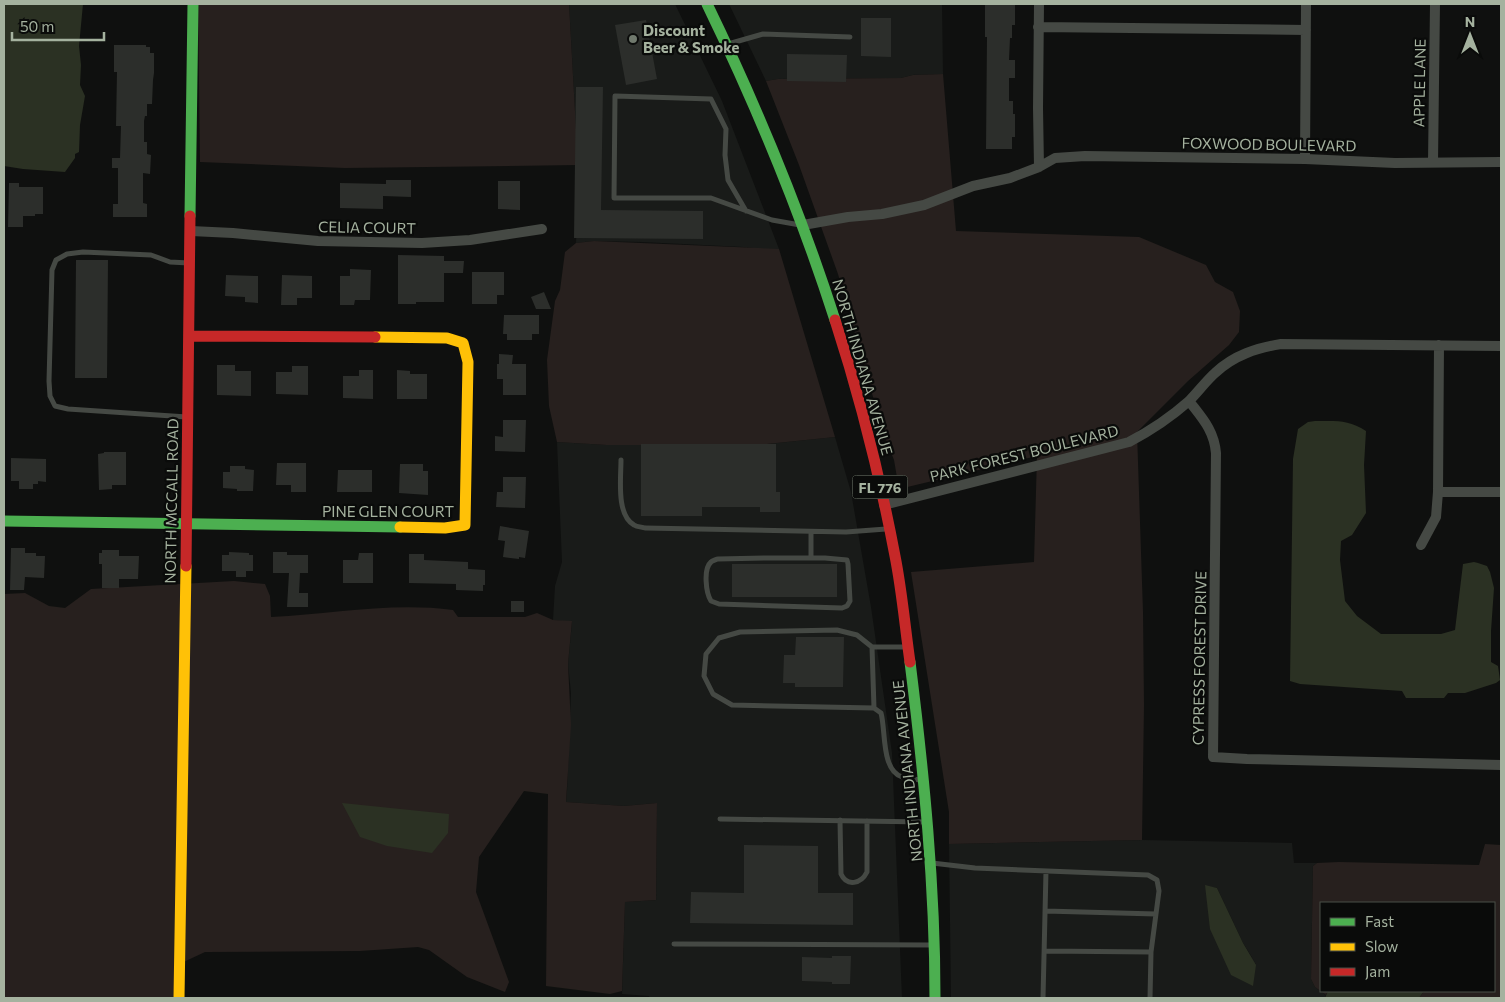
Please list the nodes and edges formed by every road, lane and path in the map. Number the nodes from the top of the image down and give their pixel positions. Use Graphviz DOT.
graph roads {
  1 [pos="193,4"];
  2 [pos="707,4"];
  3 [pos="1039,4"];
  4 [pos="1306,4"];
  5 [pos="1435,4"];
  6 [pos="1038,27"];
  7 [pos="1306,30"];
  8 [pos="850,37"];
  9 [pos="728,44"];
  10 [pos="1305,159"];
  11 [pos="1433,162"];
  12 [pos="1501,162"];
  13 [pos="1039,167"];
  14 [pos="746,211"];
  15 [pos="803,225"];
  16 [pos="542,229"];
  17 [pos="191,231"];
  18 [pos="190,263"];
  19 [pos="189,336"];
  20 [pos="1439,346"];
  21 [pos="1501,346"];
  22 [pos="1189,401"];
  23 [pos="188,417"];
  24 [pos="621,460"];
  25 [pos="1438,492"];
  26 [pos="1501,492"];
  27 [pos="884,505"];
  28 [pos="4,521"];
  29 [pos="186,524"];
  30 [pos="889,529"];
  31 [pos="811,532"];
  32 [pos="1421,546"];
  33 [pos="811,558"];
  34 [pos="872,647"];
  35 [pos="908,647"];
  36 [pos="874,708"];
  37 [pos="1501,765"];
  38 [pos="924,780"];
  39 [pos="720,819"];
  40 [pos="840,820"];
  41 [pos="867,821"];
  42 [pos="928,822"];
  43 [pos="932,863"];
  44 [pos="1046,871"];
  45 [pos="1045,911"];
  46 [pos="1156,914"];
  47 [pos="674,944"];
  48 [pos="935,946"];
  49 [pos="1044,951"];
  50 [pos="1151,952"];
  51 [pos="179,998"];
  52 [pos="936,998"];
  53 [pos="1043,998"];
  54 [pos="1150,998"];
  1 -- 17 [label="street, NORTH MCCALL ROAD"];
  2 -- 9 [label="street, NORTH INDIANA AVENUE / FL 776"];
  3 -- 6 [label="street"];
  4 -- 7 [label="street"];
  5 -- 11 [label="street, APPLE LANE"];
  6 -- 7 [label="street"];
  6 -- 13 [label="street"];
  7 -- 10 [label="street"];
  8 -- 9 [label="lane"];
  9 -- 15 [label="street, NORTH INDIANA AVENUE / FL 776"];
  10 -- 11 [label="street, FOXWOOD BOULEVARD"];
  10 -- 13 [label="street, FOXWOOD BOULEVARD"];
  11 -- 12 [label="street, FOXWOOD BOULEVARD"];
  13 -- 15 [label="street, FOXWOOD BOULEVARD"];
  14 -- 14 [label="lane"];
  14 -- 15 [label="lane"];
  15 -- 27 [label="street, NORTH INDIANA AVENUE / FL 776"];
  16 -- 17 [label="street, CELIA COURT"];
  17 -- 18 [label="street, NORTH MCCALL ROAD"];
  18 -- 19 [label="street, NORTH MCCALL ROAD"];
  18 -- 23 [label="lane"];
  19 -- 23 [label="street, NORTH MCCALL ROAD"];
  19 -- 29 [label="street, PINE GLEN COURT"];
  20 -- 21 [label="street, PARK FOREST BOULEVARD"];
  20 -- 22 [label="street, PARK FOREST BOULEVARD"];
  20 -- 25 [label="street"];
  22 -- 27 [label="street, PARK FOREST BOULEVARD"];
  22 -- 37 [label="street, CYPRESS FOREST DRIVE"];
  23 -- 29 [label="street, NORTH MCCALL ROAD"];
  24 -- 31 [label="lane"];
  25 -- 26 [label="street"];
  25 -- 32 [label="street"];
  27 -- 30 [label="street, NORTH INDIANA AVENUE / FL 776"];
  28 -- 29 [label="street, PINE GLEN COURT"];
  29 -- 51 [label="street, NORTH MCCALL ROAD"];
  30 -- 31 [label="lane"];
  30 -- 35 [label="street, NORTH INDIANA AVENUE / FL 776"];
  31 -- 33 [label="lane"];
  33 -- 33 [label="lane"];
  34 -- 35 [label="lane"];
  34 -- 36 [label="lane"];
  34 -- 36 [label="lane"];
  35 -- 38 [label="street, NORTH INDIANA AVENUE / FL 776"];
  36 -- 38 [label="lane"];
  38 -- 42 [label="street, NORTH INDIANA AVENUE / FL 776"];
  39 -- 40 [label="lane"];
  40 -- 41 [label="lane"];
  40 -- 41 [label="lane"];
  41 -- 42 [label="lane"];
  42 -- 43 [label="street, NORTH INDIANA AVENUE / FL 776"];
  43 -- 44 [label="lane"];
  43 -- 48 [label="street, NORTH INDIANA AVENUE / FL 776"];
  44 -- 45 [label="lane"];
  44 -- 46 [label="lane"];
  45 -- 46 [label="lane"];
  45 -- 49 [label="lane"];
  46 -- 50 [label="lane"];
  47 -- 48 [label="lane"];
  48 -- 52 [label="street, NORTH INDIANA AVENUE / FL 776"];
  49 -- 50 [label="lane"];
  49 -- 53 [label="lane"];
  50 -- 54 [label="lane"];
}
